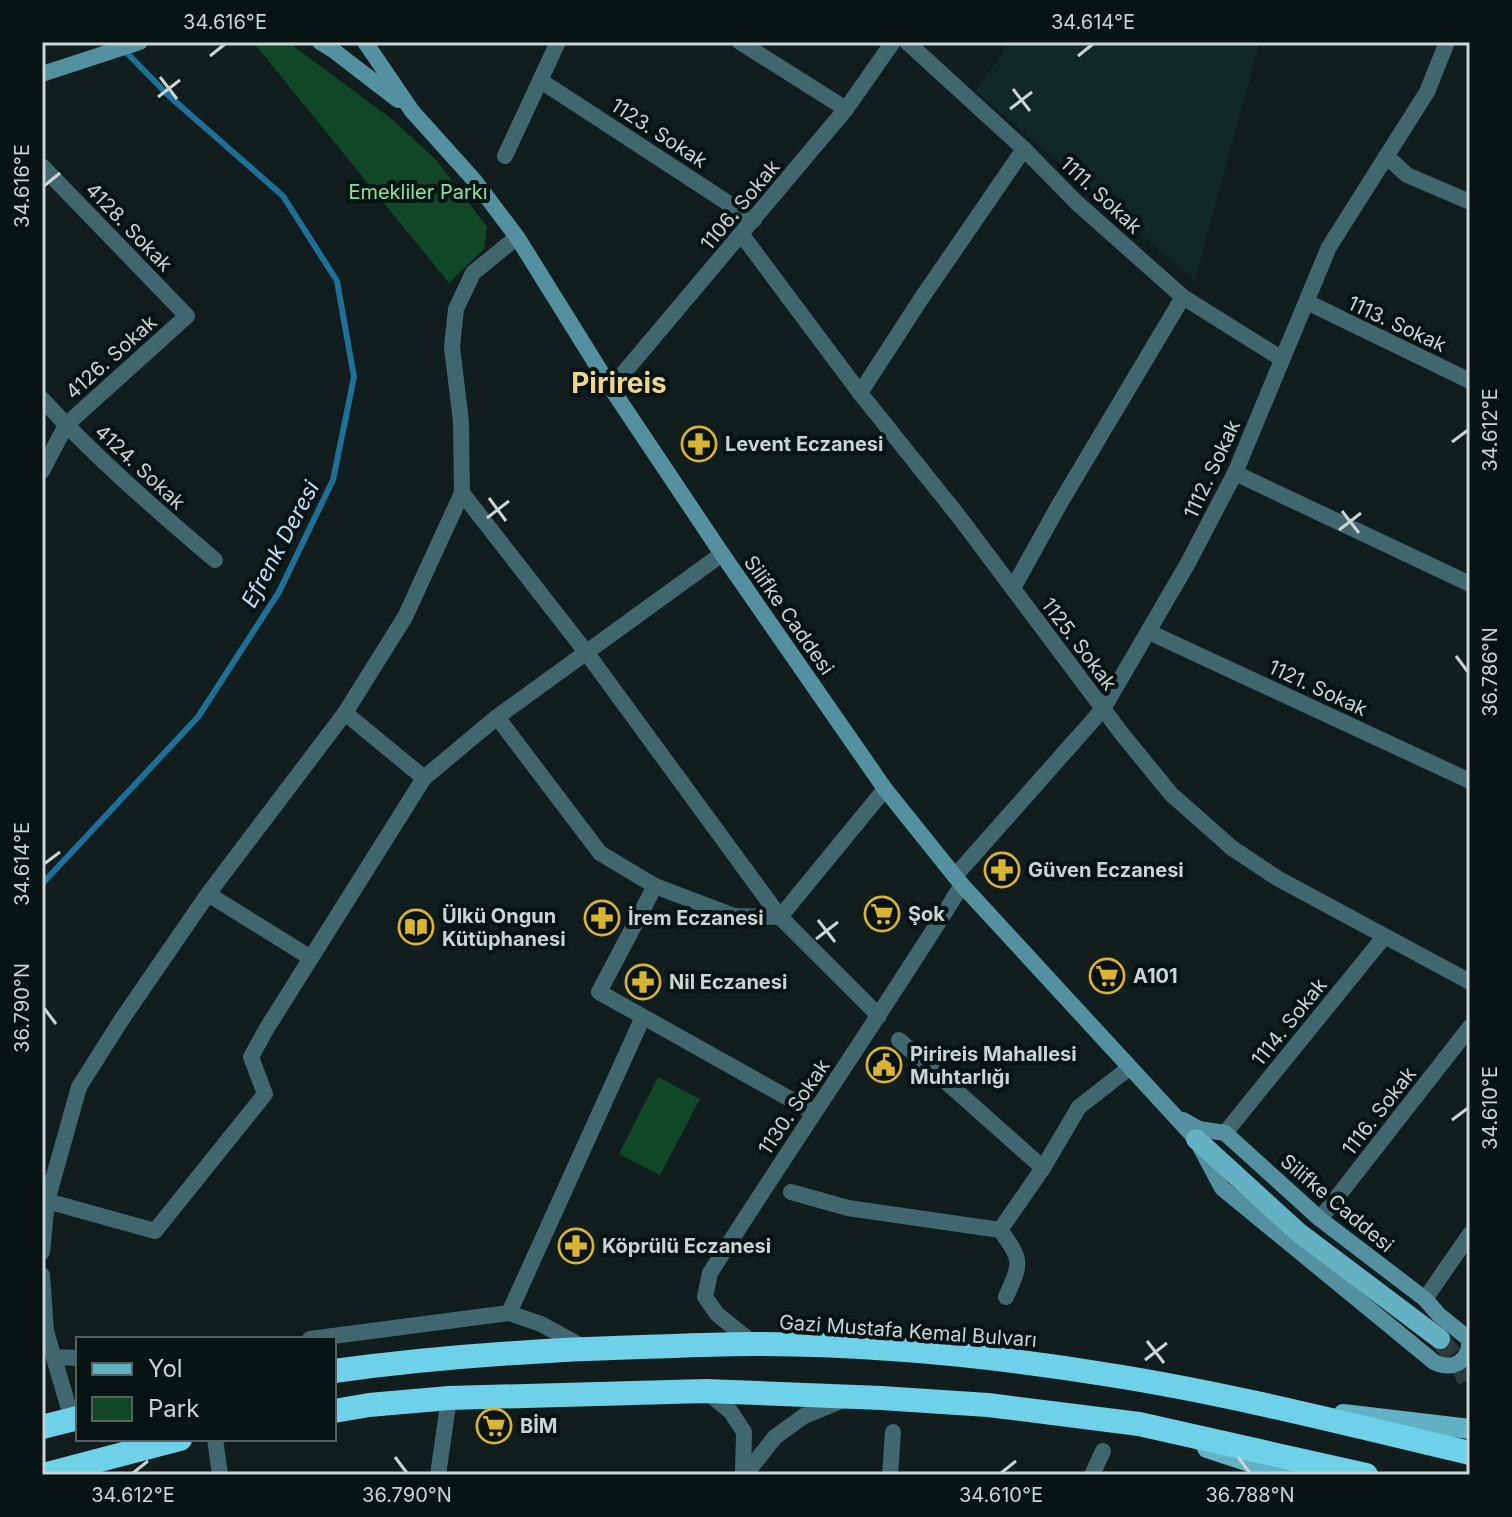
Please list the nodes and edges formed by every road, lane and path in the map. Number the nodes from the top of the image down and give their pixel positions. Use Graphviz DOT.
graph roads {
  1 [pos="140,42"];
  2 [pos="320,42"];
  3 [pos="365,42"];
  4 [pos="558,42"];
  5 [pos="740,42"];
  6 [pos="893,42"];
  7 [pos="907,42"];
  8 [pos="1447,42"];
  9 [pos="42,74"];
  10 [pos="541,81"];
  11 [pos="846,109"];
  12 [pos="412,111"];
  13 [pos="1024,149"];
  14 [pos="505,156"];
  15 [pos="1386,156"];
  16 [pos="42,166"];
  17 [pos="1470,202"];
  18 [pos="754,220"];
  19 [pos="742,235"];
  20 [pos="517,237"];
  21 [pos="1183,297"];
  22 [pos="1307,302"];
  23 [pos="187,316"];
  24 [pos="1282,359"];
  25 [pos="1470,381"];
  26 [pos="611,388"];
  27 [pos="860,393"];
  28 [pos="42,399"];
  29 [pos="66,425"];
  30 [pos="42,471"];
  31 [pos="1235,473"];
  32 [pos="462,493"];
  33 [pos="722,554"];
  34 [pos="215,560"];
  35 [pos="1470,584"];
  36 [pos="1013,588"];
  37 [pos="1149,632"];
  38 [pos="586,652"];
  39 [pos="1103,709"];
  40 [pos="345,713"];
  41 [pos="497,717"];
  42 [pos="424,778"];
  43 [pos="1470,781"];
  44 [pos="885,789"];
  45 [pos="959,881"];
  46 [pos="655,886"];
  47 [pos="208,894"];
  48 [pos="780,917"];
  49 [pos="1384,937"];
  50 [pos="311,958"];
  51 [pos="1470,982"];
  52 [pos="879,1016"];
  53 [pos="643,1017"];
  54 [pos="1470,1027"];
  55 [pos="899,1040"];
  56 [pos="1129,1068"];
  57 [pos="813,1112"];
  58 [pos="1171,1113"];
  59 [pos="1225,1133"];
  60 [pos="1196,1139"];
  61 [pos="1043,1168"];
  62 [pos="791,1192"];
  63 [pos="47,1201"];
  64 [pos="1320,1219"];
  65 [pos="1000,1230"];
  66 [pos="1470,1234"];
  67 [pos="42,1252"];
  68 [pos="42,1275"];
  69 [pos="1006,1297"];
  70 [pos="1425,1299"];
  71 [pos="509,1313"];
  72 [pos="325,1337"];
  73 [pos="1440,1339"];
  74 [pos="1469,1339"];
  75 [pos="754,1344"];
  76 [pos="586,1349"];
  77 [pos="54,1357"];
  78 [pos="76,1358"];
  79 [pos="336,1371"];
  80 [pos="706,1391"];
  81 [pos="852,1397"];
  82 [pos="449,1398"];
  83 [pos="1262,1405"];
  84 [pos="336,1411"];
  85 [pos="63,1422"];
  86 [pos="1139,1424"];
  87 [pos="1470,1429"];
  88 [pos="893,1432"];
  89 [pos="174,1441"];
  90 [pos="215,1441"];
  91 [pos="1103,1451"];
  92 [pos="1470,1453"];
  93 [pos="105,1466"];
  94 [pos="54,1472"];
  95 [pos="220,1475"];
  96 [pos="438,1475"];
  97 [pos="744,1475"];
  98 [pos="890,1475"];
  99 [pos="1092,1475"];
  100 [pos="1289,1475"];
  101 [pos="1366,1475"];
  1 -- 9 [label="street"];
  2 -- 12 [label="street"];
  3 -- 12 [label="street"];
  4 -- 10 [label="street"];
  5 -- 11 [label="street"];
  6 -- 11 [label="street, 1106. Sokak"];
  7 -- 13 [label="street, 1111. Sokak"];
  8 -- 15 [label="street, 1112. Sokak"];
  10 -- 14 [label="street"];
  10 -- 18 [label="street, 1123. Sokak"];
  11 -- 18 [label="street, 1106. Sokak"];
  12 -- 20 [label="street, Silifke Caddesi"];
  13 -- 21 [label="street, 1111. Sokak"];
  13 -- 27 [label="street"];
  15 -- 17 [label="street"];
  15 -- 22 [label="street, 1112. Sokak"];
  16 -- 23 [label="street, 4128. Sokak"];
  18 -- 19 [label="street, 1106. Sokak"];
  19 -- 26 [label="street, 1106. Sokak"];
  19 -- 27 [label="street, 1125. Sokak"];
  20 -- 26 [label="street, Silifke Caddesi"];
  20 -- 32 [label="street"];
  21 -- 24 [label="street, 1111. Sokak"];
  21 -- 36 [label="street"];
  22 -- 24 [label="street, 1112. Sokak"];
  22 -- 25 [label="street, 1113. Sokak"];
  23 -- 29 [label="street, 4126. Sokak"];
  24 -- 31 [label="street, 1112. Sokak"];
  26 -- 33 [label="street, Silifke Caddesi"];
  27 -- 36 [label="street, 1125. Sokak"];
  28 -- 29 [label="street, 4124. Sokak"];
  29 -- 30 [label="street, 4126. Sokak"];
  29 -- 34 [label="street, 4124. Sokak"];
  31 -- 35 [label="street"];
  31 -- 37 [label="street, 1112. Sokak"];
  32 -- 38 [label="street"];
  32 -- 40 [label="street"];
  33 -- 38 [label="street"];
  33 -- 44 [label="street, Silifke Caddesi"];
  36 -- 39 [label="street, 1125. Sokak"];
  37 -- 39 [label="street, 1112. Sokak"];
  37 -- 43 [label="street, 1121. Sokak"];
  38 -- 41 [label="street"];
  38 -- 48 [label="street"];
  39 -- 45 [label="street, 1112. Sokak"];
  39 -- 49 [label="street, 1125. Sokak"];
  40 -- 42 [label="street"];
  40 -- 47 [label="street"];
  41 -- 42 [label="street"];
  41 -- 46 [label="street"];
  42 -- 50 [label="street"];
  44 -- 45 [label="street, Silifke Caddesi"];
  44 -- 48 [label="street"];
  45 -- 52 [label="street, 1130. Sokak"];
  45 -- 56 [label="street, Silifke Caddesi"];
  46 -- 48 [label="street"];
  46 -- 53 [label="street"];
  47 -- 50 [label="street"];
  47 -- 63 [label="street"];
  48 -- 52 [label="street"];
  49 -- 51 [label="street, 1125. Sokak"];
  49 -- 59 [label="street, 1114. Sokak"];
  50 -- 63 [label="street"];
  52 -- 57 [label="street, 1130. Sokak"];
  53 -- 57 [label="street"];
  53 -- 71 [label="street"];
  54 -- 64 [label="street, 1116. Sokak"];
  55 -- 61 [label="street"];
  56 -- 58 [label="street, Silifke Caddesi"];
  56 -- 61 [label="street"];
  57 -- 75 [label="street, 1130. Sokak"];
  58 -- 59 [label="street, Silifke Caddesi"];
  58 -- 60 [label="street, Silifke Caddesi"];
  59 -- 64 [label="street, Silifke Caddesi"];
  60 -- 73 [label="main road"];
  60 -- 74 [label="street, Silifke Caddesi"];
  61 -- 65 [label="street"];
  62 -- 65 [label="street"];
  63 -- 67 [label="street"];
  64 -- 70 [label="street, Silifke Caddesi"];
  65 -- 69 [label="street"];
  66 -- 70 [label="street"];
  68 -- 77 [label="street"];
  70 -- 74 [label="street, Silifke Caddesi"];
  71 -- 72 [label="street"];
  71 -- 76 [label="street"];
  75 -- 76 [label="highway, Gazi Mustafa Kemal Bulvarı"];
  75 -- 83 [label="highway, Gazi Mustafa Kemal Bulvarı"];
  76 -- 79 [label="highway, Gazi Mustafa Kemal Bulvarı"];
  77 -- 78 [label="street"];
  77 -- 85 [label="street"];
  80 -- 81 [label="highway"];
  80 -- 82 [label="highway"];
  80 -- 97 [label="street"];
  81 -- 86 [label="highway"];
  81 -- 97 [label="street"];
  82 -- 84 [label="highway"];
  82 -- 96 [label="street"];
  83 -- 87 [label="main road"];
  83 -- 92 [label="highway, Gazi Mustafa Kemal Bulvarı"];
  86 -- 100 [label="main road"];
  86 -- 101 [label="highway"];
  88 -- 98 [label="street"];
  89 -- 93 [label="highway"];
  90 -- 95 [label="street"];
  91 -- 99 [label="street"];
  93 -- 94 [label="highway"];
}
